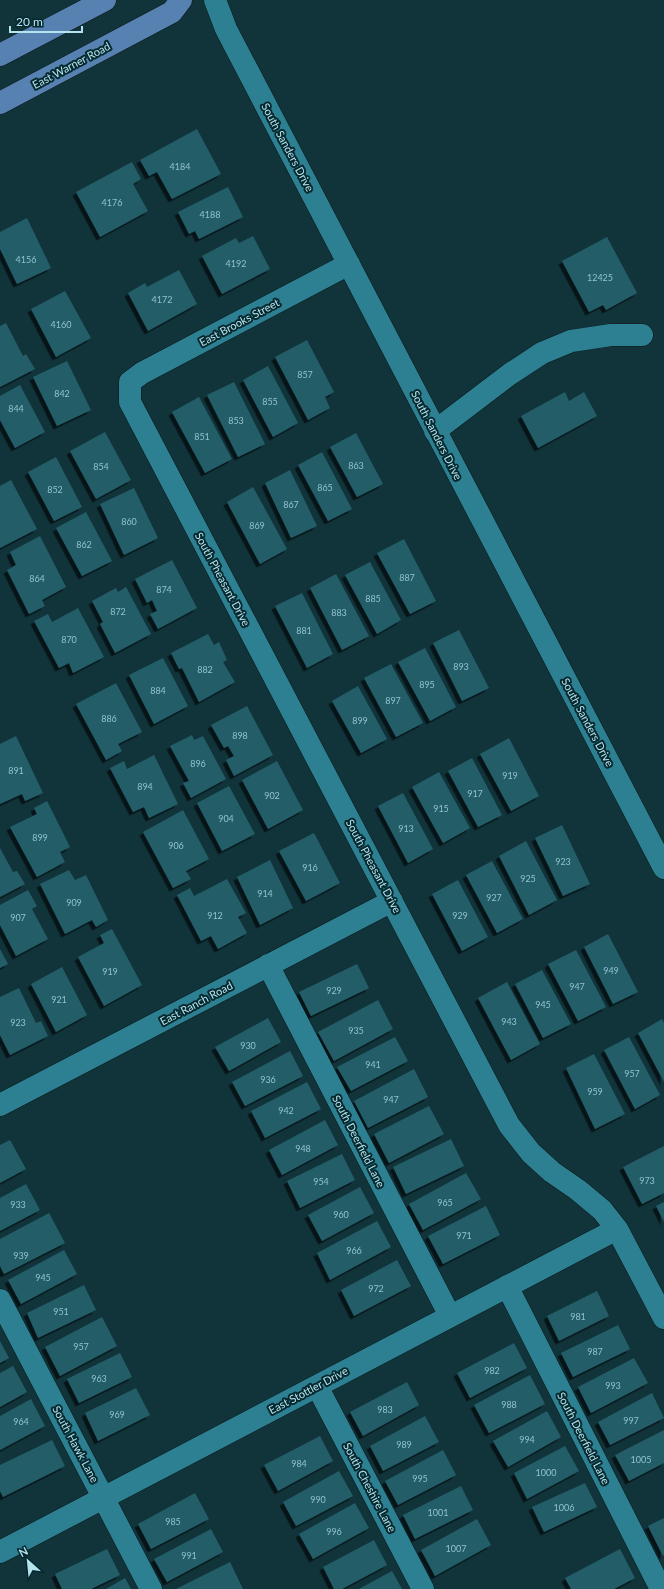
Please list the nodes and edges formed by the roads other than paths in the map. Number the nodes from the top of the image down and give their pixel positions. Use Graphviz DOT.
graph roads {
  1 [pos="105,0"];
  2 [pos="181,0"];
  3 [pos="215,0"];
  4 [pos="0,55"];
  5 [pos="0,103"];
  6 [pos="349,264"];
  7 [pos="642,335"];
  8 [pos="130,382"];
  9 [pos="435,431"];
  10 [pos="664,868"];
  11 [pos="392,901"];
  12 [pos="268,965"];
  13 [pos="0,1104"];
  14 [pos="617,1229"];
  15 [pos="507,1286"];
  16 [pos="0,1300"];
  17 [pos="450,1316"];
  18 [pos="664,1318"];
  19 [pos="317,1386"];
  20 [pos="104,1497"];
  21 [pos="0,1552"];
  22 [pos="152,1589"];
  23 [pos="423,1589"];
  24 [pos="661,1589"];
  1 -- 4 [label="main road"];
  2 -- 5 [label="main road, East Warner Road"];
  3 -- 6 [label="street, South Sanders Drive"];
  6 -- 8 [label="street, East Brooks Street"];
  6 -- 9 [label="street, South Sanders Drive"];
  7 -- 9 [label="street"];
  8 -- 11 [label="street, South Pheasant Drive"];
  9 -- 10 [label="street, South Sanders Drive"];
  11 -- 12 [label="street, East Ranch Road"];
  11 -- 14 [label="street, South Pheasant Drive"];
  12 -- 13 [label="street, East Ranch Road"];
  12 -- 17 [label="street, South Deerfield Lane"];
  14 -- 15 [label="street, East Stottler Drive"];
  14 -- 18 [label="street, South Pheasant Drive"];
  15 -- 17 [label="street, East Stottler Drive"];
  15 -- 24 [label="street, South Deerfield Lane"];
  16 -- 20 [label="street, South Hawk Lane"];
  17 -- 19 [label="street, East Stottler Drive"];
  19 -- 20 [label="street, East Stottler Drive"];
  19 -- 23 [label="street, South Cheshire Lane"];
  20 -- 21 [label="street, East Stottler Drive"];
  20 -- 22 [label="street, South Hawk Lane"];
}
